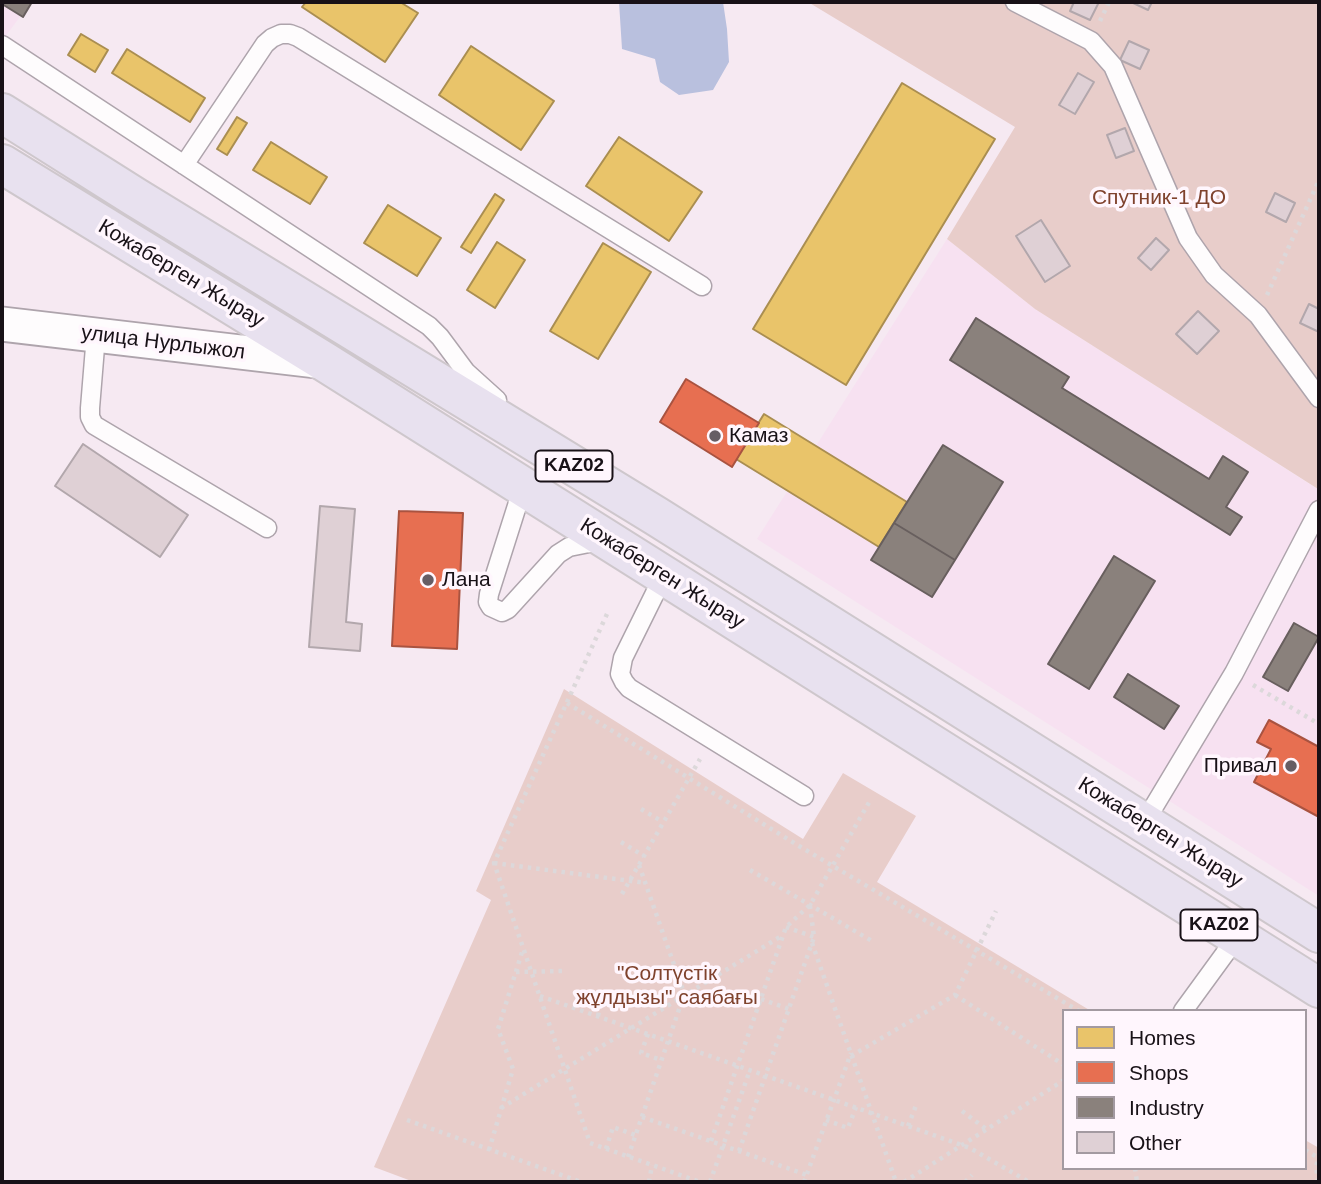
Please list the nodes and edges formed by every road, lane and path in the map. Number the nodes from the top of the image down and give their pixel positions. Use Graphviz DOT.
graph roads {
  1 [pos="1015,2"];
  2 [pos="2,45"];
  3 [pos="2,113"];
  4 [pos="2,164"];
  5 [pos="184,165"];
  6 [pos="1319,180"];
  7 [pos="702,286"];
  8 [pos="1258,315"];
  9 [pos="2,324"];
  10 [pos="96,335"];
  11 [pos="440,337"];
  12 [pos="325,362"];
  13 [pos="406,363"];
  14 [pos="1319,398"];
  15 [pos="523,487"];
  16 [pos="616,491"];
  17 [pos="1319,510"];
  18 [pos="267,528"];
  19 [pos="616,545"];
  20 [pos="664,575"];
  21 [pos="607,614"];
  22 [pos="1234,673"];
  23 [pos="567,703"];
  24 [pos="1319,724"];
  25 [pos="711,738"];
  26 [pos="689,778"];
  27 [pos="804,796"];
  28 [pos="871,799"];
  29 [pos="641,809"];
  30 [pos="663,822"];
  31 [pos="1144,823"];
  32 [pos="621,842"];
  33 [pos="644,856"];
  34 [pos="494,863"];
  35 [pos="639,865"];
  36 [pos="832,865"];
  37 [pos="750,870"];
  38 [pos="630,881"];
  39 [pos="646,883"];
  40 [pos="622,894"];
  41 [pos="810,905"];
  42 [pos="996,911"];
  43 [pos="786,927"];
  44 [pos="1319,933"];
  45 [pos="783,935"];
  46 [pos="1237,937"];
  47 [pos="813,939"];
  48 [pos="872,942"];
  49 [pos="524,948"];
  50 [pos="977,950"];
  51 [pos="563,971"];
  52 [pos="516,972"];
  53 [pos="531,972"];
  54 [pos="1319,988"];
  55 [pos="603,991"];
  56 [pos="955,995"];
  57 [pos="540,996"];
  58 [pos="684,996"];
  59 [pos="761,999"];
  60 [pos="789,1009"];
  61 [pos="1076,1009"];
  62 [pos="1184,1009"];
  63 [pos="598,1016"];
  64 [pos="632,1028"];
  65 [pos="648,1034"];
  66 [pos="668,1041"];
  67 [pos="851,1055"];
  68 [pos="662,1060"];
  69 [pos="1062,1064"];
  70 [pos="738,1066"];
  71 [pos="565,1069"];
  72 [pos="750,1070"];
  73 [pos="765,1075"];
  74 [pos="1062,1081"];
  75 [pos="834,1100"];
  76 [pos="917,1103"];
  77 [pos="856,1107"];
  78 [pos="501,1108"];
  79 [pos="962,1111"];
  80 [pos="872,1113"];
  81 [pos="642,1117"];
  82 [pos="407,1120"];
  83 [pos="826,1120"];
  84 [pos="908,1126"];
  85 [pos="986,1129"];
  86 [pos="635,1135"];
  87 [pos="711,1141"];
  88 [pos="723,1145"];
  89 [pos="962,1145"];
  90 [pos="606,1149"];
  91 [pos="489,1150"];
  92 [pos="739,1151"];
  93 [pos="628,1157"];
  94 [pos="1319,1158"];
  95 [pos="652,1165"];
  96 [pos="807,1175"];
  97 [pos="972,1175"];
  98 [pos="581,1182"];
  99 [pos="649,1182"];
  100 [pos="700,1182"];
  101 [pos="710,1182"];
  102 [pos="804,1182"];
  103 [pos="896,1182"];
  104 [pos="904,1182"];
  105 [pos="965,1182"];
  106 [pos="1029,1182"];
  107 [pos="1318,1182"];
  1 -- 8 [label="lane"];
  2 -- 5 [label="lane"];
  3 -- 13 [label="highway, Кожаберген Жырау / KAZ02"];
  4 -- 12 [label="highway, Кожаберген Жырау / KAZ02"];
  5 -- 7 [label="lane"];
  5 -- 11 [label="lane"];
  6 -- 8 [label="path"];
  8 -- 14 [label="lane"];
  9 -- 10 [label="street, улица Нурлыжол"];
  10 -- 12 [label="street, улица Нурлыжол"];
  10 -- 18 [label="lane"];
  11 -- 13 [label="lane"];
  11 -- 16 [label="lane"];
  12 -- 15 [label="highway, Кожаберген Жырау / KAZ02"];
  13 -- 16 [label="highway, Кожаберген Жырау / KAZ02"];
  15 -- 19 [label="highway, Кожаберген Жырау / KAZ02"];
  15 -- 19 [label="lane"];
  16 -- 31 [label="highway, Кожаберген Жырау / KAZ02"];
  17 -- 22 [label="lane"];
  19 -- 20 [label="highway, Кожаберген Жырау / KAZ02"];
  20 -- 25 [label="lane"];
  20 -- 46 [label="highway, Кожаберген Жырау / KAZ02"];
  21 -- 23 [label="path"];
  22 -- 24 [label="path"];
  22 -- 31 [label="lane"];
  23 -- 26 [label="path"];
  23 -- 34 [label="path"];
  25 -- 26 [label="path"];
  25 -- 27 [label="lane"];
  26 -- 30 [label="path"];
  26 -- 36 [label="path"];
  28 -- 36 [label="path"];
  29 -- 30 [label="path"];
  30 -- 33 [label="path"];
  31 -- 44 [label="highway, Кожаберген Жырау / KAZ02"];
  32 -- 33 [label="path"];
  33 -- 35 [label="path"];
  34 -- 38 [label="path"];
  34 -- 49 [label="path"];
  35 -- 38 [label="path"];
  35 -- 39 [label="path"];
  36 -- 41 [label="path"];
  36 -- 50 [label="path"];
  37 -- 41 [label="path"];
  38 -- 39 [label="path"];
  38 -- 40 [label="path"];
  39 -- 58 [label="path"];
  41 -- 43 [label="path"];
  41 -- 47 [label="path"];
  41 -- 48 [label="path"];
  42 -- 50 [label="path"];
  43 -- 45 [label="path"];
  43 -- 47 [label="path"];
  45 -- 58 [label="path"];
  45 -- 59 [label="path"];
  46 -- 54 [label="highway, Кожаберген Жырау / KAZ02"];
  46 -- 62 [label="lane"];
  47 -- 60 [label="path"];
  47 -- 67 [label="path"];
  49 -- 52 [label="path"];
  49 -- 53 [label="path"];
  50 -- 56 [label="path"];
  50 -- 61 [label="path"];
  51 -- 53 [label="path"];
  52 -- 53 [label="path"];
  52 -- 78 [label="path"];
  53 -- 57 [label="path"];
  55 -- 63 [label="path"];
  56 -- 67 [label="path"];
  56 -- 69 [label="path"];
  57 -- 63 [label="path"];
  57 -- 71 [label="path"];
  58 -- 64 [label="path"];
  58 -- 66 [label="path"];
  59 -- 60 [label="path"];
  59 -- 70 [label="path"];
  60 -- 73 [label="path"];
  63 -- 64 [label="path"];
  64 -- 65 [label="path"];
  64 -- 71 [label="path"];
  65 -- 66 [label="path"];
  65 -- 68 [label="path"];
  66 -- 68 [label="path"];
  66 -- 70 [label="path"];
  67 -- 75 [label="path"];
  67 -- 80 [label="path"];
  68 -- 81 [label="path"];
  70 -- 72 [label="path"];
  70 -- 87 [label="path"];
  71 -- 78 [label="path"];
  71 -- 90 [label="path"];
  72 -- 73 [label="path"];
  72 -- 88 [label="path"];
  73 -- 75 [label="path"];
  73 -- 92 [label="path"];
  74 -- 85 [label="path"];
  75 -- 77 [label="path"];
  75 -- 83 [label="path"];
  76 -- 84 [label="path"];
  77 -- 80 [label="path"];
  77 -- 83 [label="path"];
  78 -- 91 [label="path"];
  79 -- 85 [label="path"];
  80 -- 84 [label="path"];
  80 -- 103 [label="path"];
  81 -- 86 [label="path"];
  81 -- 87 [label="path"];
  82 -- 91 [label="path"];
  83 -- 96 [label="path"];
  84 -- 89 [label="path"];
  85 -- 89 [label="path"];
  86 -- 90 [label="path"];
  86 -- 93 [label="path"];
  87 -- 88 [label="path"];
  88 -- 92 [label="path"];
  88 -- 101 [label="path"];
  89 -- 104 [label="path"];
  89 -- 106 [label="path"];
  90 -- 93 [label="path"];
  91 -- 98 [label="path"];
  92 -- 96 [label="path"];
  93 -- 95 [label="path"];
  94 -- 107 [label="path"];
  95 -- 99 [label="path"];
  95 -- 100 [label="path"];
  96 -- 102 [label="path"];
  97 -- 105 [label="path"];
}
